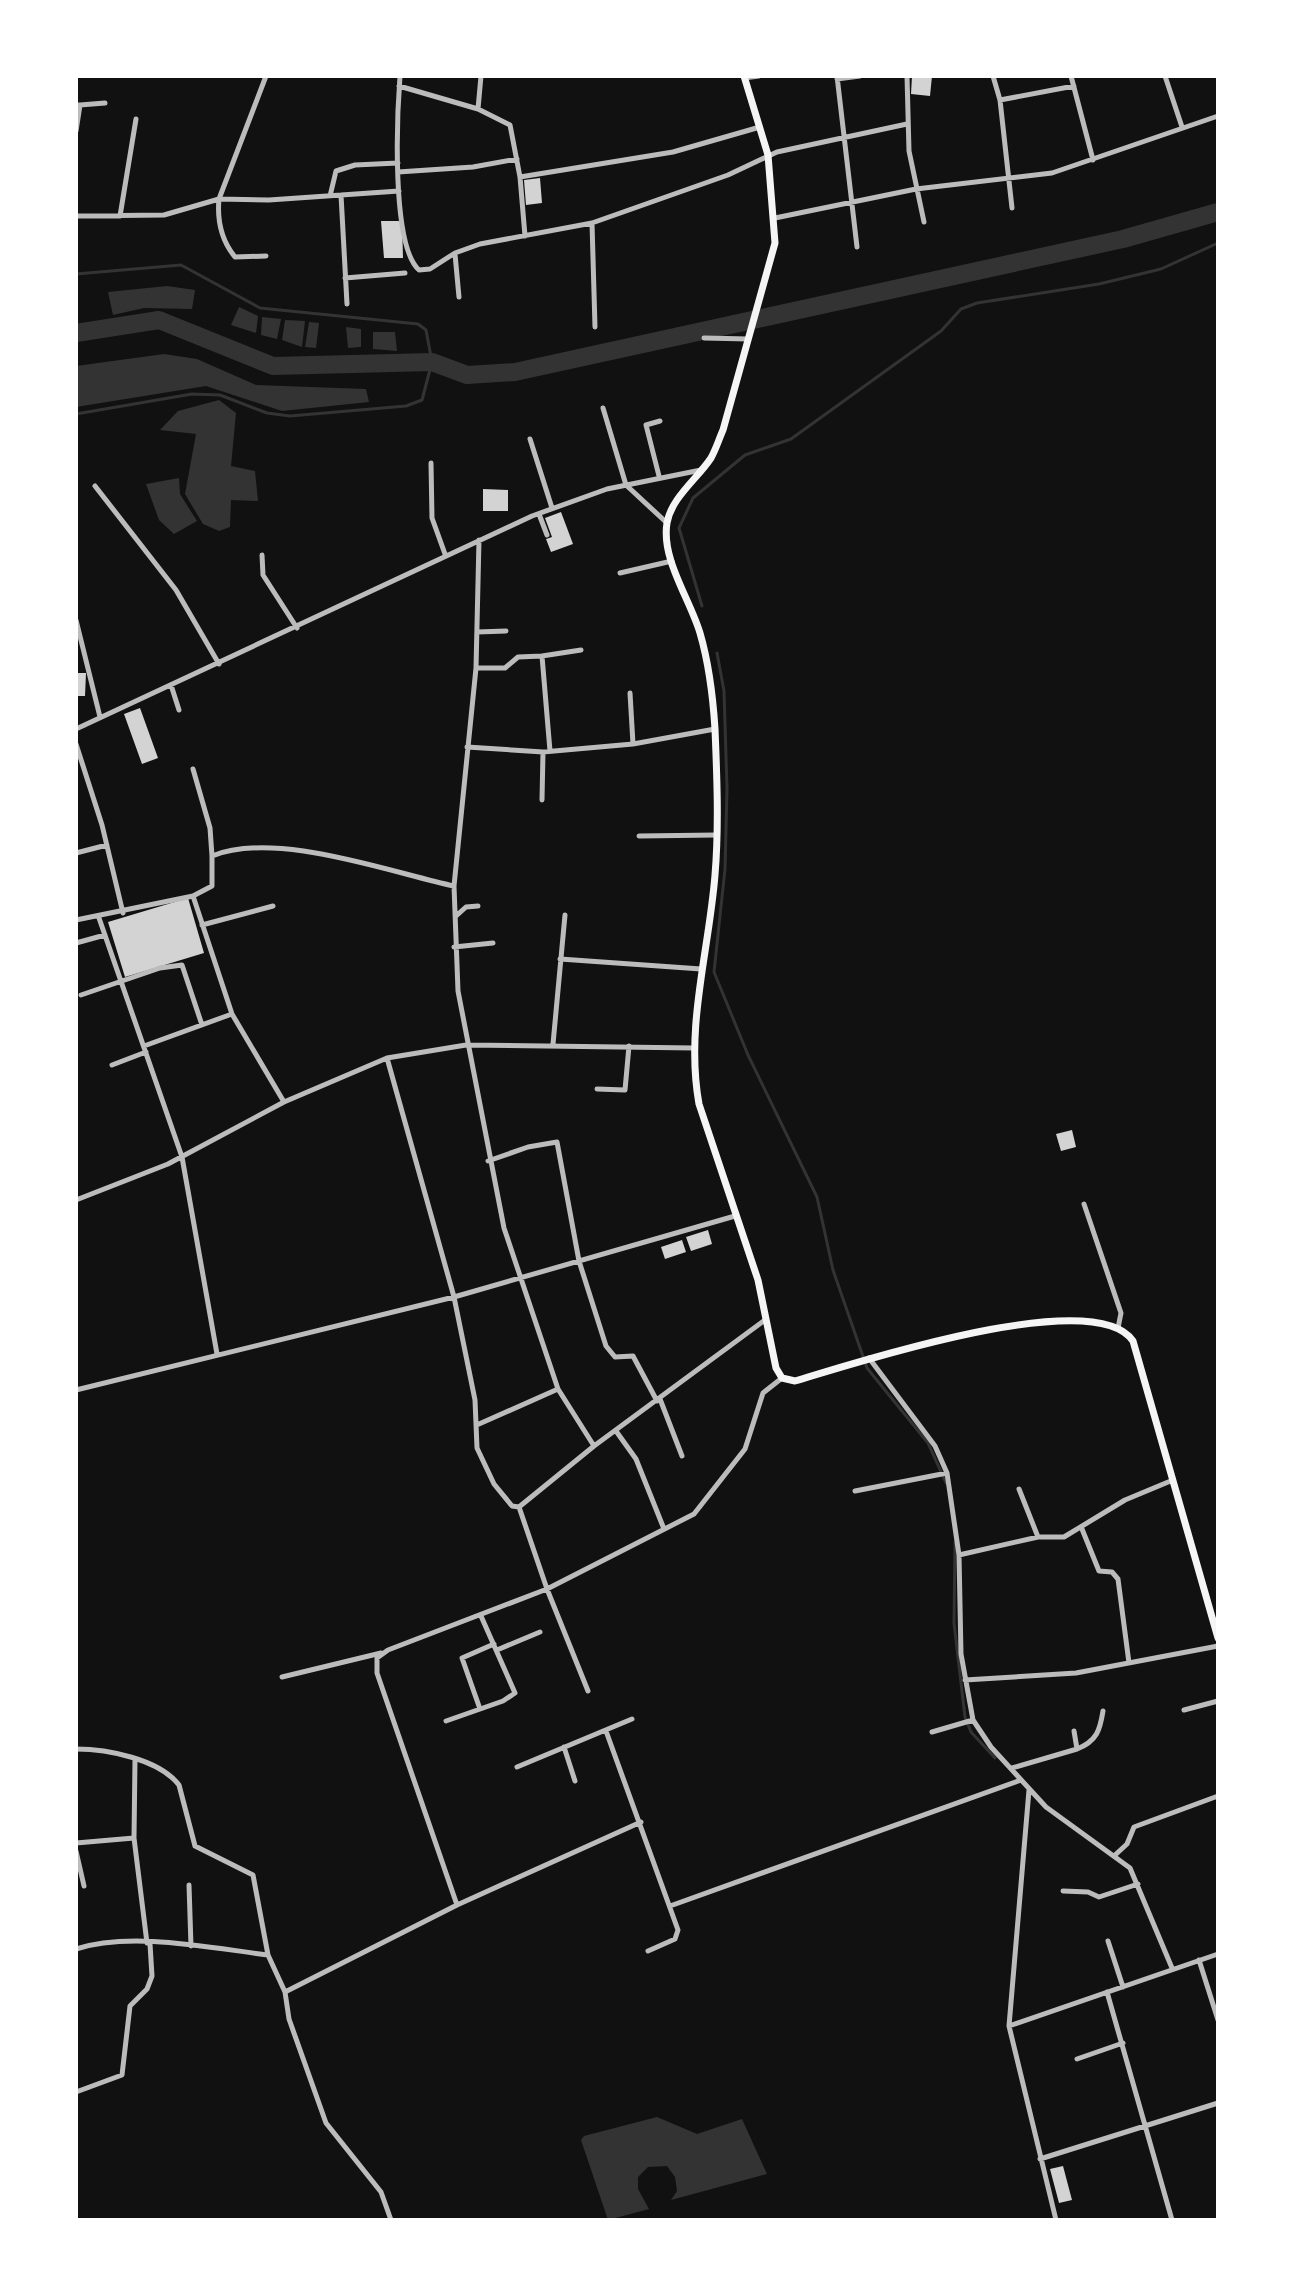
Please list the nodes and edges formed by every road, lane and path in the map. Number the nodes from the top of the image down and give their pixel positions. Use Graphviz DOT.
graph roads {
  1 [pos="266,76"];
  2 [pos="400,76"];
  3 [pos="481,76"];
  4 [pos="759,76"];
  5 [pos="860,76"];
  6 [pos="907,76"];
  7 [pos="993,76"];
  8 [pos="1071,76"];
  9 [pos="1165,76"];
  10 [pos="744,77"];
  11 [pos="837,77"];
  12 [pos="399,86"];
  13 [pos="1074,86"];
  14 [pos="1000,100"];
  15 [pos="105,103"];
  16 [pos="78,105"];
  17 [pos="478,109"];
  18 [pos="1218,116"];
  19 [pos="136,119"];
  20 [pos="907,124"];
  21 [pos="761,127"];
  22 [pos="1182,127"];
  23 [pos="76,131"];
  24 [pos="842,137"];
  25 [pos="768,155"];
  26 [pos="517,159"];
  27 [pos="1093,160"];
  28 [pos="398,163"];
  29 [pos="398,172"];
  30 [pos="520,177"];
  31 [pos="1011,178"];
  32 [pos="916,189"];
  33 [pos="399,191"];
  34 [pos="341,195"];
  35 [pos="330,196"];
  36 [pos="219,199"];
  37 [pos="852,204"];
  38 [pos="1012,208"];
  39 [pos="76,216"];
  40 [pos="120,216"];
  41 [pos="775,218"];
  42 [pos="924,222"];
  43 [pos="592,223"];
  44 [pos="525,236"];
  45 [pos="857,247"];
  46 [pos="455,253"];
  47 [pos="266,256"];
  48 [pos="405,273"];
  49 [pos="345,278"];
  50 [pos="459,297"];
  51 [pos="347,304"];
  52 [pos="595,327"];
  53 [pos="749,337"];
  54 [pos="704,338"];
  55 [pos="603,408"];
  56 [pos="660,421"];
  57 [pos="530,439"];
  58 [pos="431,463"];
  59 [pos="702,470"];
  60 [pos="659,476"];
  61 [pos="626,485"];
  62 [pos="95,486"];
  63 [pos="552,508"];
  64 [pos="539,514"];
  65 [pos="667,523"];
  66 [pos="547,535"];
  67 [pos="479,540"];
  68 [pos="445,554"];
  69 [pos="262,555"];
  70 [pos="673,561"];
  71 [pos="620,573"];
  72 [pos="76,620"];
  73 [pos="297,628"];
  74 [pos="506,631"];
  75 [pos="477,632"];
  76 [pos="79,642"];
  77 [pos="581,650"];
  78 [pos="542,656"];
  79 [pos="219,664"];
  80 [pos="476,668"];
  81 [pos="171,685"];
  82 [pos="630,693"];
  83 [pos="179,710"];
  84 [pos="100,717"];
  85 [pos="76,729"];
  86 [pos="715,729"];
  87 [pos="76,744"];
  88 [pos="633,744"];
  89 [pos="467,747"];
  90 [pos="550,751"];
  91 [pos="543,752"];
  92 [pos="193,769"];
  93 [pos="542,800"];
  94 [pos="716,835"];
  95 [pos="639,836"];
  96 [pos="107,845"];
  97 [pos="76,853"];
  98 [pos="212,856"];
  99 [pos="454,886"];
  100 [pos="193,896"];
  101 [pos="273,906"];
  102 [pos="478,906"];
  103 [pos="123,913"];
  104 [pos="565,915"];
  105 [pos="455,917"];
  106 [pos="99,918"];
  107 [pos="76,920"];
  108 [pos="202,925"];
  109 [pos="105,935"];
  110 [pos="76,943"];
  111 [pos="493,943"];
  112 [pos="454,947"];
  113 [pos="560,959"];
  114 [pos="701,969"];
  115 [pos="120,980"];
  116 [pos="81,995"];
  117 [pos="232,1014"];
  118 [pos="202,1025"];
  119 [pos="553,1044"];
  120 [pos="466,1045"];
  121 [pos="629,1046"];
  122 [pos="694,1048"];
  123 [pos="145,1049"];
  124 [pos="387,1058"];
  125 [pos="112,1065"];
  126 [pos="597,1089"];
  127 [pos="284,1102"];
  128 [pos="182,1157"];
  129 [pos="488,1161"];
  130 [pos="76,1200"];
  131 [pos="1084,1204"];
  132 [pos="735,1216"];
  133 [pos="579,1261"];
  134 [pos="519,1278"];
  135 [pos="454,1297"];
  136 [pos="766,1319"];
  137 [pos="1118,1328"];
  138 [pos="217,1354"];
  139 [pos="868,1359"];
  140 [pos="782,1378"];
  141 [pos="558,1389"];
  142 [pos="76,1390"];
  143 [pos="659,1400"];
  144 [pos="478,1424"];
  145 [pos="616,1431"];
  146 [pos="594,1446"];
  147 [pos="682,1456"];
  148 [pos="943,1473"];
  149 [pos="1173,1480"];
  150 [pos="1019,1489"];
  151 [pos="855,1491"];
  152 [pos="519,1507"];
  153 [pos="664,1529"];
  154 [pos="1082,1529"];
  155 [pos="1038,1537"];
  156 [pos="959,1555"];
  157 [pos="547,1589"];
  158 [pos="481,1616"];
  159 [pos="540,1632"];
  160 [pos="1218,1638"];
  161 [pos="1218,1646"];
  162 [pos="495,1647"];
  163 [pos="381,1653"];
  164 [pos="1129,1663"];
  165 [pos="282,1677"];
  166 [pos="965,1680"];
  167 [pos="588,1691"];
  168 [pos="1218,1701"];
  169 [pos="480,1709"];
  170 [pos="1184,1710"];
  171 [pos="1103,1711"];
  172 [pos="632,1719"];
  173 [pos="446,1721"];
  174 [pos="967,1722"];
  175 [pos="606,1731"];
  176 [pos="1074,1731"];
  177 [pos="932,1732"];
  178 [pos="564,1747"];
  179 [pos="76,1749"];
  180 [pos="1077,1749"];
  181 [pos="135,1760"];
  182 [pos="517,1767"];
  183 [pos="1011,1768"];
  184 [pos="1021,1780"];
  185 [pos="575,1781"];
  186 [pos="1029,1789"];
  187 [pos="1218,1796"];
  188 [pos="641,1822"];
  189 [pos="134,1838"];
  190 [pos="76,1843"];
  191 [pos="76,1851"];
  192 [pos="1114,1856"];
  193 [pos="1138,1884"];
  194 [pos="189,1885"];
  195 [pos="84,1886"];
  196 [pos="1063,1891"];
  197 [pos="457,1905"];
  198 [pos="670,1906"];
  199 [pos="1108,1941"];
  200 [pos="149,1944"];
  201 [pos="191,1946"];
  202 [pos="76,1949"];
  203 [pos="648,1951"];
  204 [pos="1218,1954"];
  205 [pos="268,1955"];
  206 [pos="1199,1960"];
  207 [pos="1172,1968"];
  208 [pos="1123,1987"];
  209 [pos="285,1992"];
  210 [pos="1107,1992"];
  211 [pos="1218,2020"];
  212 [pos="1009,2026"];
  213 [pos="1123,2043"];
  214 [pos="1077,2059"];
  215 [pos="76,2092"];
  216 [pos="1218,2103"];
  217 [pos="1147,2128"];
  218 [pos="1040,2159"];
  219 [pos="391,2220"];
  220 [pos="1056,2220"];
  221 [pos="1172,2220"];
  1 -- 36 [label="street"];
  2 -- 12 [label="street"];
  3 -- 17 [label="street"];
  4 -- 10 [label="street"];
  5 -- 11 [label="street"];
  6 -- 20 [label="street"];
  7 -- 14 [label="street"];
  8 -- 13 [label="street"];
  9 -- 22 [label="street"];
  10 -- 21 [label="main road"];
  11 -- 24 [label="street"];
  12 -- 17 [label="street"];
  12 -- 28 [label="street"];
  13 -- 14 [label="street"];
  13 -- 27 [label="street"];
  14 -- 31 [label="street"];
  15 -- 16 [label="street"];
  16 -- 23 [label="street"];
  17 -- 26 [label="street"];
  18 -- 22 [label="street"];
  19 -- 40 [label="street"];
  20 -- 24 [label="street"];
  20 -- 32 [label="street"];
  21 -- 25 [label="main road"];
  21 -- 30 [label="street"];
  22 -- 27 [label="street"];
  24 -- 25 [label="street"];
  24 -- 37 [label="street"];
  25 -- 41 [label="main road"];
  25 -- 43 [label="street"];
  26 -- 29 [label="street"];
  26 -- 30 [label="street"];
  27 -- 31 [label="street"];
  28 -- 29 [label="street"];
  28 -- 35 [label="street"];
  29 -- 33 [label="street"];
  30 -- 44 [label="street"];
  31 -- 32 [label="street"];
  31 -- 38 [label="street"];
  32 -- 37 [label="street"];
  32 -- 42 [label="street"];
  33 -- 34 [label="street"];
  33 -- 46 [label="street"];
  34 -- 35 [label="street"];
  34 -- 49 [label="street"];
  35 -- 36 [label="street"];
  36 -- 40 [label="street"];
  36 -- 47 [label="street"];
  37 -- 41 [label="street"];
  37 -- 45 [label="street"];
  39 -- 40 [label="street"];
  41 -- 53 [label="main road"];
  43 -- 44 [label="street"];
  43 -- 52 [label="street"];
  44 -- 46 [label="street"];
  46 -- 50 [label="street"];
  48 -- 49 [label="street"];
  49 -- 51 [label="street"];
  53 -- 54 [label="street"];
  53 -- 59 [label="main road"];
  55 -- 61 [label="street"];
  56 -- 60 [label="street"];
  57 -- 63 [label="street"];
  58 -- 68 [label="street"];
  59 -- 60 [label="street"];
  59 -- 65 [label="main road"];
  60 -- 61 [label="street"];
  61 -- 63 [label="street"];
  61 -- 65 [label="street"];
  62 -- 79 [label="street"];
  63 -- 64 [label="street"];
  64 -- 66 [label="street"];
  64 -- 67 [label="street"];
  65 -- 70 [label="main road"];
  67 -- 68 [label="street"];
  67 -- 75 [label="street"];
  68 -- 73 [label="street"];
  69 -- 73 [label="street"];
  70 -- 71 [label="street"];
  70 -- 86 [label="main road"];
  72 -- 76 [label="street"];
  73 -- 79 [label="street"];
  74 -- 75 [label="street"];
  75 -- 80 [label="street"];
  76 -- 84 [label="street"];
  77 -- 78 [label="street"];
  78 -- 80 [label="street"];
  78 -- 90 [label="street"];
  79 -- 81 [label="street"];
  80 -- 89 [label="street"];
  81 -- 83 [label="street"];
  81 -- 84 [label="street"];
  82 -- 88 [label="street"];
  84 -- 85 [label="street"];
  86 -- 88 [label="street"];
  86 -- 94 [label="main road"];
  87 -- 96 [label="street"];
  88 -- 90 [label="street"];
  89 -- 91 [label="street"];
  89 -- 99 [label="street"];
  90 -- 91 [label="street"];
  91 -- 93 [label="street"];
  92 -- 98 [label="street"];
  94 -- 95 [label="street"];
  94 -- 114 [label="main road"];
  96 -- 97 [label="street"];
  96 -- 103 [label="street"];
  98 -- 99 [label="street"];
  98 -- 100 [label="street"];
  99 -- 105 [label="street"];
  100 -- 103 [label="street"];
  100 -- 108 [label="street"];
  101 -- 108 [label="street"];
  102 -- 105 [label="street"];
  103 -- 106 [label="street"];
  104 -- 113 [label="street"];
  105 -- 112 [label="street"];
  106 -- 107 [label="street"];
  106 -- 109 [label="street"];
  108 -- 117 [label="street"];
  109 -- 110 [label="street"];
  109 -- 115 [label="street"];
  111 -- 112 [label="street"];
  112 -- 120 [label="street"];
  113 -- 114 [label="street"];
  113 -- 119 [label="street"];
  114 -- 122 [label="main road"];
  115 -- 116 [label="street"];
  115 -- 118 [label="street"];
  115 -- 123 [label="street"];
  117 -- 118 [label="street"];
  117 -- 127 [label="street"];
  118 -- 123 [label="street"];
  119 -- 120 [label="street"];
  119 -- 121 [label="street"];
  120 -- 124 [label="street"];
  120 -- 129 [label="street"];
  121 -- 122 [label="street"];
  121 -- 126 [label="street"];
  122 -- 132 [label="main road"];
  123 -- 125 [label="street"];
  123 -- 128 [label="street"];
  124 -- 127 [label="street"];
  124 -- 135 [label="street"];
  127 -- 128 [label="street"];
  128 -- 130 [label="street"];
  128 -- 138 [label="street"];
  129 -- 133 [label="street"];
  129 -- 134 [label="street"];
  131 -- 137 [label="street"];
  132 -- 133 [label="street"];
  132 -- 136 [label="main road"];
  133 -- 134 [label="street"];
  133 -- 143 [label="street"];
  134 -- 135 [label="street"];
  134 -- 141 [label="street"];
  135 -- 138 [label="street"];
  135 -- 144 [label="street"];
  136 -- 140 [label="main road"];
  136 -- 143 [label="street"];
  137 -- 139 [label="main road"];
  137 -- 149 [label="main road"];
  138 -- 142 [label="street"];
  139 -- 140 [label="main road"];
  139 -- 148 [label="street"];
  140 -- 153 [label="street"];
  141 -- 144 [label="street"];
  141 -- 146 [label="street"];
  143 -- 145 [label="street"];
  143 -- 147 [label="street"];
  144 -- 152 [label="street"];
  145 -- 146 [label="street"];
  145 -- 153 [label="street"];
  146 -- 152 [label="street"];
  148 -- 151 [label="street"];
  148 -- 156 [label="street"];
  149 -- 154 [label="street"];
  149 -- 160 [label="main road"];
  150 -- 155 [label="street"];
  152 -- 157 [label="street"];
  153 -- 157 [label="street"];
  154 -- 155 [label="street"];
  154 -- 164 [label="street"];
  155 -- 156 [label="street"];
  156 -- 166 [label="street"];
  157 -- 158 [label="street"];
  157 -- 167 [label="street"];
  158 -- 162 [label="street"];
  158 -- 163 [label="street"];
  159 -- 162 [label="street"];
  161 -- 164 [label="street"];
  162 -- 169 [label="street"];
  162 -- 169 [label="street"];
  163 -- 165 [label="street"];
  163 -- 197 [label="street"];
  164 -- 166 [label="street"];
  166 -- 174 [label="street"];
  168 -- 170 [label="street"];
  169 -- 173 [label="street"];
  171 -- 180 [label="street"];
  172 -- 175 [label="street"];
  174 -- 177 [label="street"];
  174 -- 183 [label="street"];
  175 -- 178 [label="street"];
  175 -- 188 [label="street"];
  176 -- 180 [label="street"];
  178 -- 182 [label="street"];
  178 -- 185 [label="street"];
  179 -- 181 [label="street"];
  180 -- 183 [label="street"];
  181 -- 189 [label="street"];
  181 -- 205 [label="street"];
  183 -- 184 [label="street"];
  184 -- 186 [label="street"];
  184 -- 198 [label="street"];
  186 -- 192 [label="street"];
  186 -- 212 [label="street"];
  187 -- 192 [label="street"];
  188 -- 197 [label="street"];
  188 -- 198 [label="street"];
  189 -- 190 [label="street"];
  189 -- 200 [label="street"];
  191 -- 195 [label="street"];
  192 -- 193 [label="street"];
  193 -- 196 [label="street"];
  193 -- 207 [label="street"];
  194 -- 201 [label="street"];
  197 -- 209 [label="street"];
  198 -- 203 [label="street"];
  199 -- 208 [label="street"];
  200 -- 201 [label="street"];
  200 -- 202 [label="street"];
  200 -- 215 [label="street"];
  201 -- 205 [label="street"];
  204 -- 206 [label="street"];
  205 -- 209 [label="street"];
  206 -- 207 [label="street"];
  206 -- 211 [label="street"];
  207 -- 208 [label="street"];
  208 -- 210 [label="street"];
  209 -- 219 [label="street"];
  210 -- 212 [label="street"];
  210 -- 213 [label="street"];
  212 -- 218 [label="street"];
  213 -- 214 [label="street"];
  213 -- 217 [label="street"];
  216 -- 217 [label="street"];
  217 -- 218 [label="street"];
  217 -- 221 [label="street"];
  218 -- 220 [label="street"];
}
